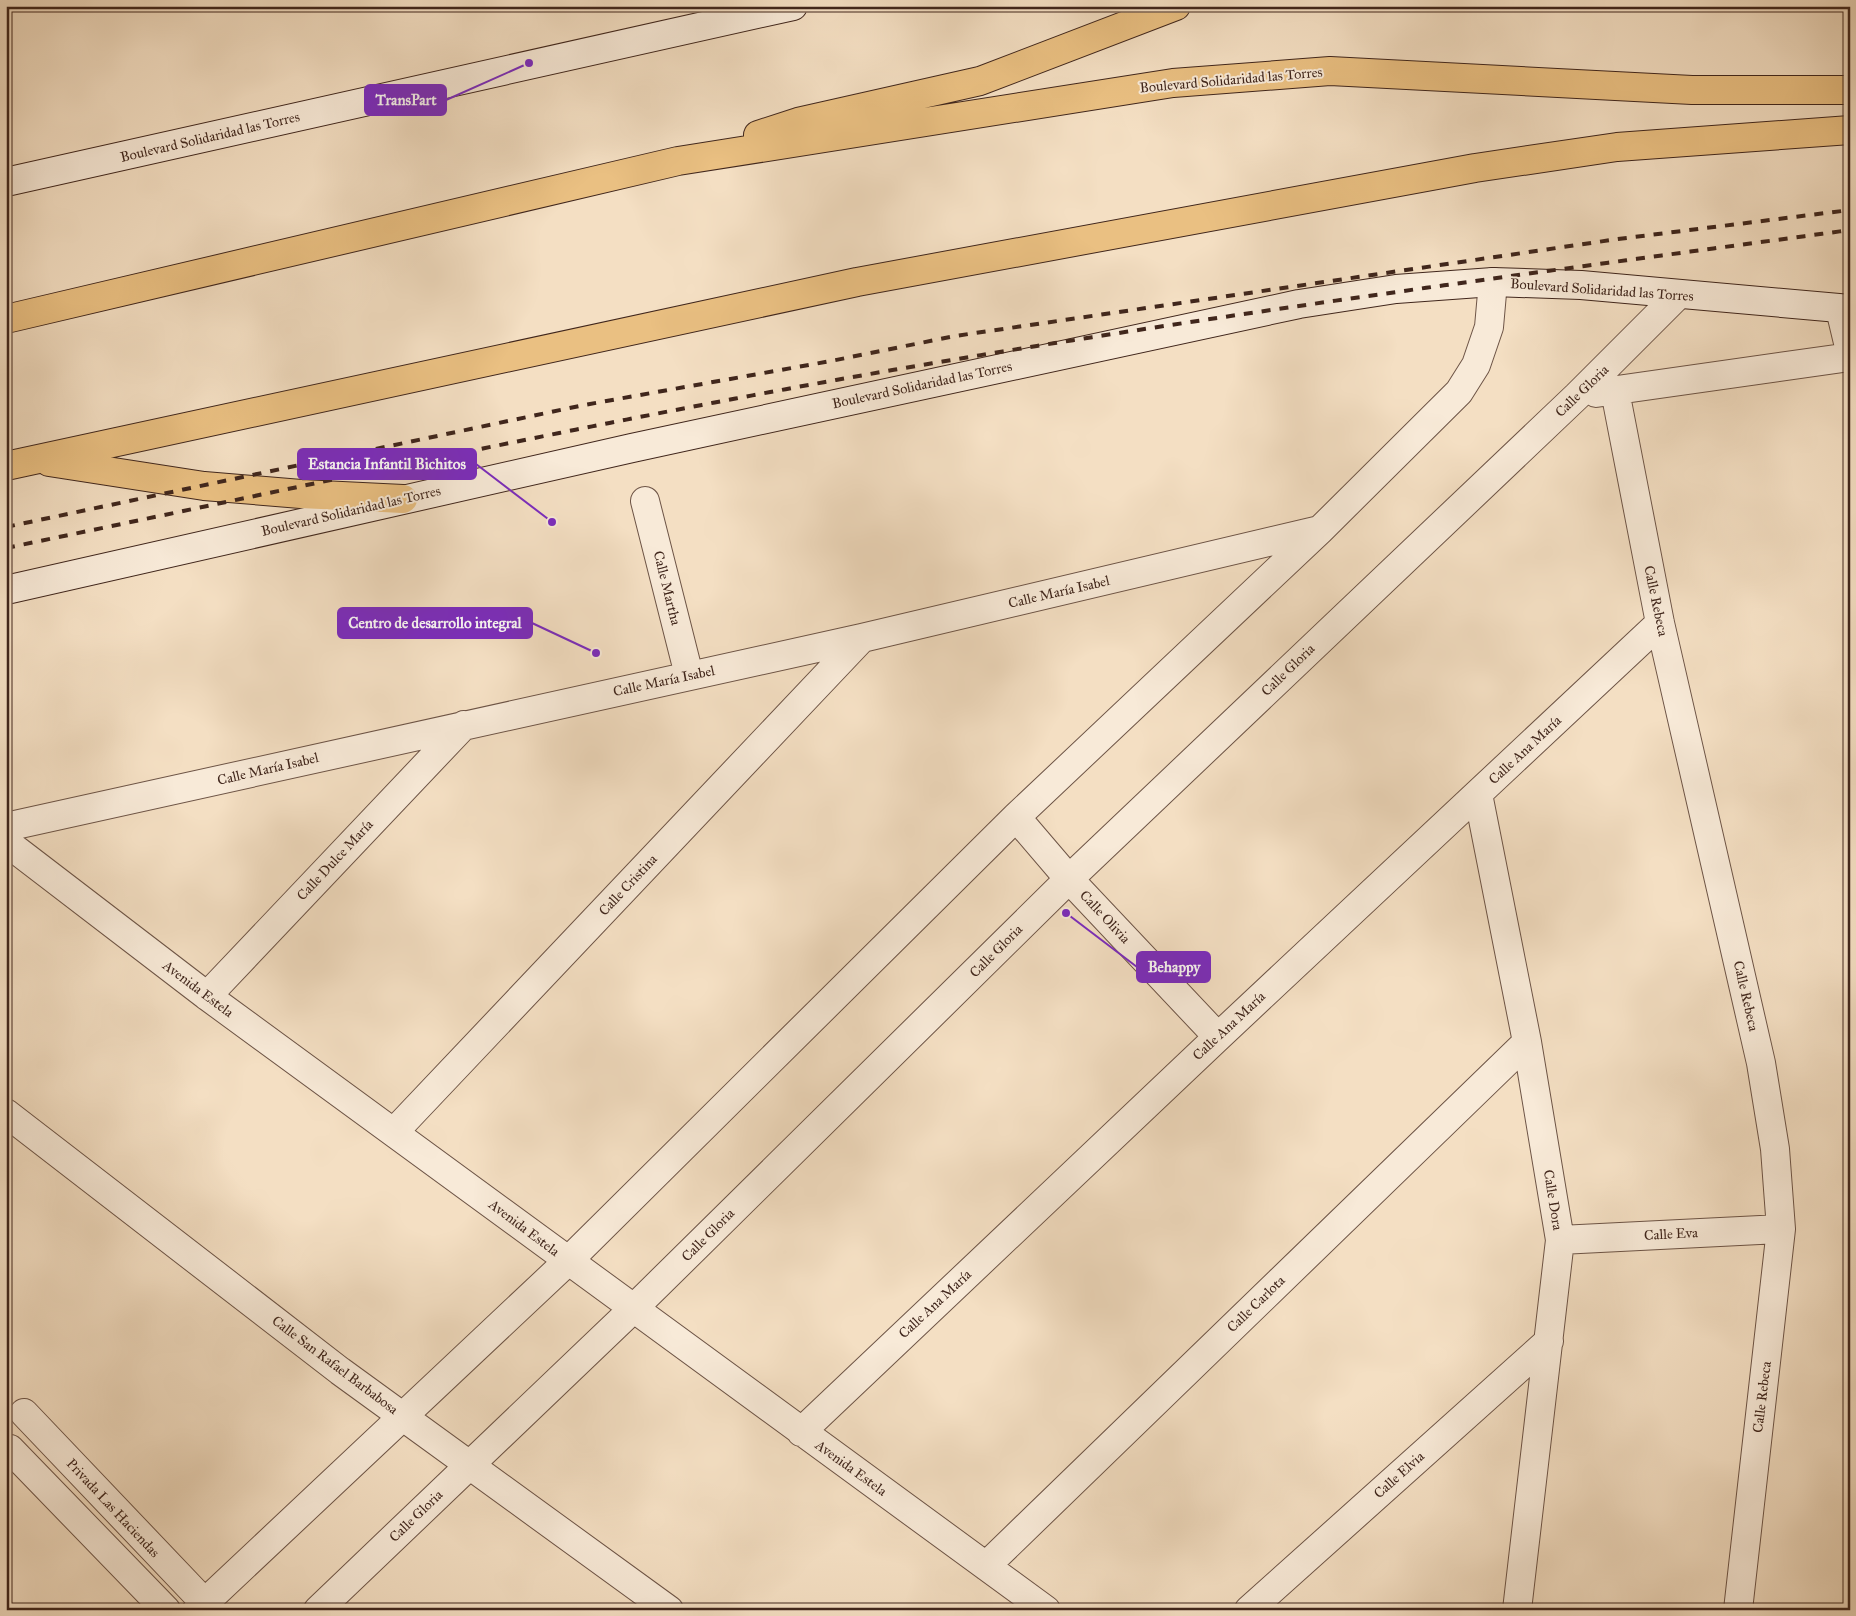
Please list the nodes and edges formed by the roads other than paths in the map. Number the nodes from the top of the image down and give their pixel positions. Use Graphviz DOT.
graph roads {
  1 [pos="793,6"];
  2 [pos="1176,6"];
  3 [pos="1850,90"];
  4 [pos="1850,130"];
  5 [pos="678,162"];
  6 [pos="6,182"];
  7 [pos="1493,282"];
  8 [pos="1678,295"];
  9 [pos="1845,309"];
  10 [pos="6,319"];
  11 [pos="1850,351"];
  12 [pos="1850,357"];
  13 [pos="1615,390"];
  14 [pos="1577,396"];
  15 [pos="33,460"];
  16 [pos="6,466"];
  17 [pos="403,499"];
  18 [pos="645,501"];
  19 [pos="1320,530"];
  20 [pos="6,590"];
  21 [pos="1660,623"];
  22 [pos="862,638"];
  23 [pos="689,675"];
  24 [pos="464,725"];
  25 [pos="1478,794"];
  26 [pos="1016,817"];
  27 [pos="6,827"];
  28 [pos="6,842"];
  29 [pos="1069,879"];
  30 [pos="207,996"];
  31 [pos="1218,1037"];
  32 [pos="1527,1042"];
  33 [pos="6,1113"];
  34 [pos="394,1132"];
  35 [pos="1782,1229"];
  36 [pos="1560,1240"];
  37 [pos="568,1261"];
  38 [pos="634,1308"];
  39 [pos="1549,1341"];
  40 [pos="24,1413"];
  41 [pos="404,1418"];
  42 [pos="801,1432"];
  43 [pos="10,1449"];
  44 [pos="469,1465"];
  45 [pos="986,1566"];
  46 [pos="200,1606"];
  47 [pos="166,1610"];
  48 [pos="318,1610"];
  49 [pos="669,1610"];
  50 [pos="1046,1610"];
  51 [pos="1249,1610"];
  52 [pos="1517,1610"];
  53 [pos="1738,1610"];
  1 -- 6 [label="street, Boulevard Solidaridad las Torres"];
  2 -- 5 [label="highway"];
  3 -- 5 [label="highway, Boulevard Solidaridad las Torres"];
  4 -- 15 [label="highway"];
  5 -- 10 [label="highway, Boulevard Solidaridad las Torres"];
  7 -- 8 [label="street, Boulevard Solidaridad las Torres"];
  7 -- 17 [label="street, Boulevard Solidaridad las Torres"];
  7 -- 19 [label="street"];
  8 -- 9 [label="street, Boulevard Solidaridad las Torres"];
  8 -- 14 [label="street, Calle Gloria"];
  9 -- 11 [label="street"];
  12 -- 13 [label="street"];
  13 -- 14 [label="street"];
  13 -- 21 [label="street, Calle Rebeca"];
  14 -- 29 [label="street, Calle Gloria"];
  15 -- 16 [label="highway"];
  15 -- 17 [label="highway"];
  17 -- 20 [label="street, Boulevard Solidaridad las Torres"];
  18 -- 23 [label="street, Calle Martha"];
  19 -- 22 [label="street, Calle María Isabel"];
  19 -- 26 [label="street"];
  21 -- 25 [label="street, Calle Ana María"];
  21 -- 35 [label="street, Calle Rebeca"];
  22 -- 23 [label="street, Calle María Isabel"];
  22 -- 34 [label="street, Calle Cristina"];
  23 -- 24 [label="street, Calle María Isabel"];
  24 -- 27 [label="street, Calle María Isabel"];
  24 -- 30 [label="street, Calle Dulce María"];
  25 -- 31 [label="street, Calle Ana María"];
  25 -- 32 [label="street, Calle Dora"];
  26 -- 29 [label="street, Calle Olivia"];
  26 -- 37 [label="street"];
  28 -- 30 [label="street, Avenida Estela"];
  29 -- 31 [label="street, Calle Olivia"];
  29 -- 38 [label="street, Calle Gloria"];
  30 -- 34 [label="street, Avenida Estela"];
  31 -- 42 [label="street, Calle Ana María"];
  32 -- 36 [label="street, Calle Dora"];
  32 -- 45 [label="street, Calle Carlota"];
  33 -- 41 [label="street, Calle San Rafael Barbabosa"];
  34 -- 37 [label="street, Avenida Estela"];
  35 -- 36 [label="street, Calle Eva"];
  35 -- 53 [label="street, Calle Rebeca"];
  36 -- 39 [label="street, Calle Dora"];
  37 -- 38 [label="street, Avenida Estela"];
  37 -- 41 [label="street"];
  38 -- 42 [label="street, Avenida Estela"];
  38 -- 44 [label="street, Calle Gloria"];
  39 -- 51 [label="street, Calle Elvia"];
  39 -- 52 [label="street, Calle Dora"];
  40 -- 46 [label="street, Privada Las Haciendas"];
  41 -- 44 [label="street, Calle San Rafael Barbabosa"];
  41 -- 46 [label="street"];
  42 -- 45 [label="street, Avenida Estela"];
  43 -- 47 [label="street"];
  44 -- 48 [label="street, Calle Gloria"];
  44 -- 49 [label="street, Calle San Rafael Barbabosa"];
  45 -- 50 [label="street, Avenida Estela"];
}
